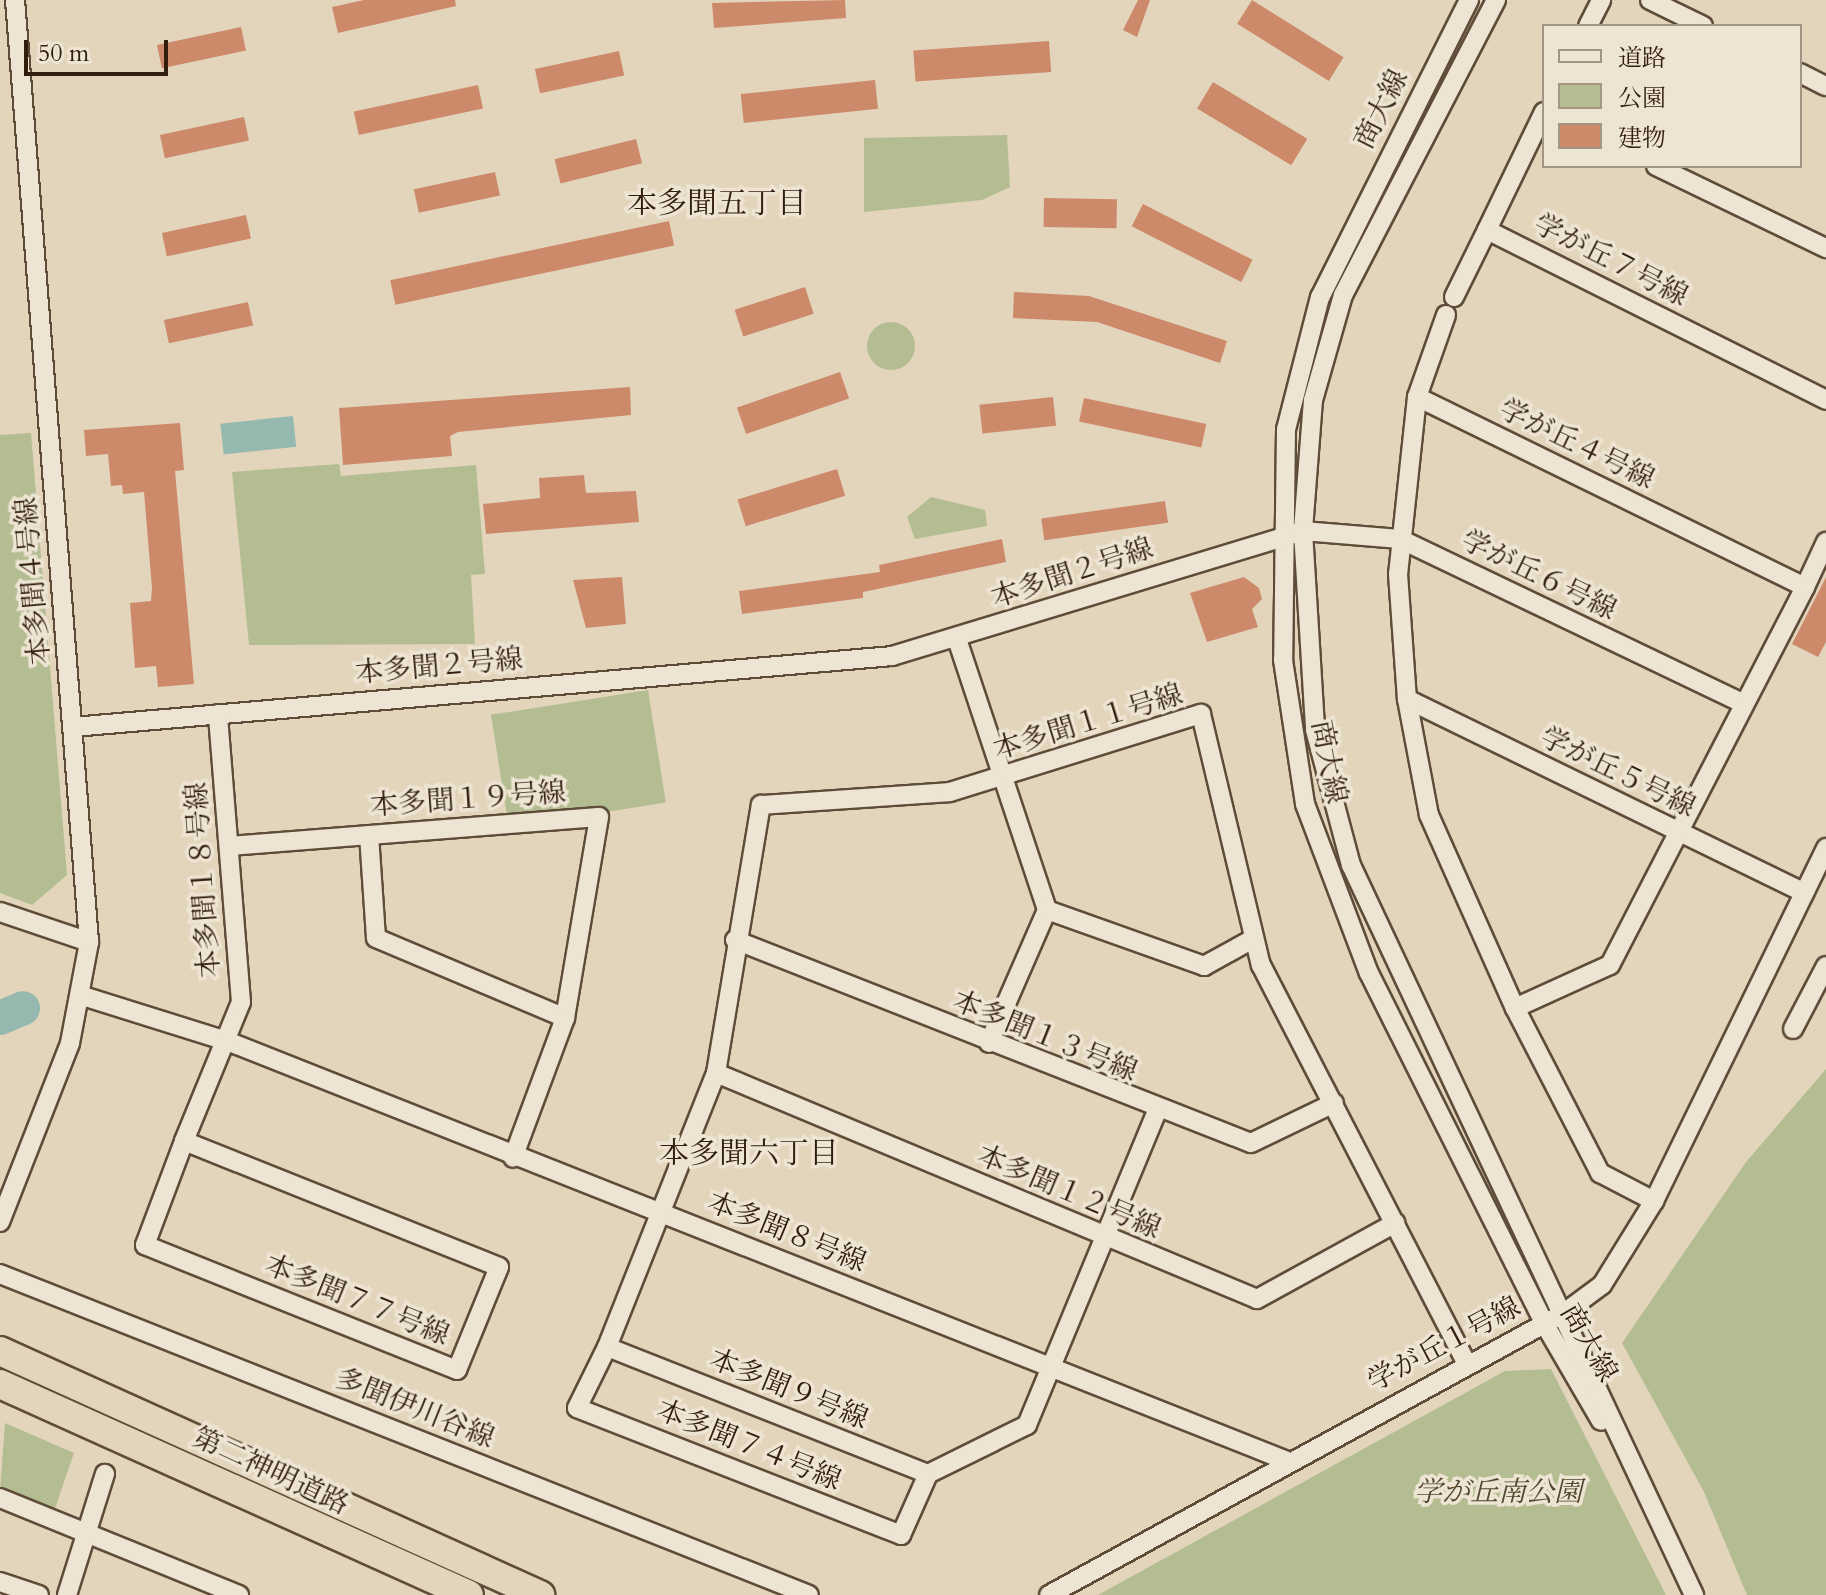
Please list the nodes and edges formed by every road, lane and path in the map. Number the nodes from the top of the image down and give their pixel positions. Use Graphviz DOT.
graph roads {
  1 [pos="15,0"];
  2 [pos="1469,0"];
  3 [pos="1496,0"];
  4 [pos="1601,0"];
  5 [pos="1650,0"];
  6 [pos="1589,24"];
  7 [pos="1699,24"];
  8 [pos="1802,74"];
  9 [pos="20,79"];
  10 [pos="0,82"];
  11 [pos="1826,86"];
  12 [pos="1542,116"];
  13 [pos="1660,168"];
  14 [pos="1487,230"];
  15 [pos="1826,248"];
  16 [pos="1454,297"];
  17 [pos="1446,315"];
  18 [pos="1417,397"];
  19 [pos="1826,400"];
  20 [pos="1303,531"];
  21 [pos="1282,537"];
  22 [pos="1400,539"];
  23 [pos="1826,542"];
  24 [pos="1805,587"];
  25 [pos="957,639"];
  26 [pos="1407,699"];
  27 [pos="1742,703"];
  28 [pos="218,714"];
  29 [pos="73,727"];
  30 [pos="1006,778"];
  31 [pos="1679,833"];
  32 [pos="369,835"];
  33 [pos="229,846"];
  34 [pos="1826,848"];
  35 [pos="1804,893"];
  36 [pos="1047,910"];
  37 [pos="0,912"];
  38 [pos="1253,939"];
  39 [pos="735,940"];
  40 [pos="89,942"];
  41 [pos="1826,966"];
  42 [pos="1819,994"];
  43 [pos="83,996"];
  44 [pos="1515,1008"];
  45 [pos="565,1018"];
  46 [pos="1793,1029"];
  47 [pos="227,1041"];
  48 [pos="989,1043"];
  49 [pos="716,1073"];
  50 [pos="1334,1103"];
  51 [pos="1157,1111"];
  52 [pos="184,1141"];
  53 [pos="513,1158"];
  54 [pos="1654,1201"];
  55 [pos="660,1211"];
  56 [pos="0,1222"];
  57 [pos="1395,1223"];
  58 [pos="1103,1237"];
  59 [pos="0,1274"];
  60 [pos="1564,1313"];
  61 [pos="1544,1323"];
  62 [pos="607,1347"];
  63 [pos="0,1351"];
  64 [pos="1465,1361"];
  65 [pos="1048,1369"];
  66 [pos="0,1384"];
  67 [pos="1287,1461"];
  68 [pos="105,1474"];
  69 [pos="928,1474"];
  70 [pos="1645,1496"];
  71 [pos="0,1498"];
  72 [pos="88,1529"];
  73 [pos="0,1582"];
  74 [pos="39,1595"];
  75 [pos="67,1595"];
  76 [pos="239,1595"];
  77 [pos="469,1595"];
  78 [pos="540,1595"];
  79 [pos="809,1595"];
  80 [pos="1049,1595"];
  81 [pos="1694,1595"];
  1 -- 9 [label="street, 本多聞４号線"];
  2 -- 21 [label="street, 商大線"];
  3 -- 20 [label="street, 商大線"];
  4 -- 6 [label="street"];
  5 -- 7 [label="street"];
  8 -- 11 [label="street"];
  9 -- 10 [label="street"];
  9 -- 29 [label="street, 本多聞４号線"];
  12 -- 14 [label="street, 学が丘７号線"];
  13 -- 15 [label="street"];
  14 -- 16 [label="street"];
  14 -- 19 [label="street, 学が丘７号線"];
  17 -- 18 [label="street"];
  18 -- 22 [label="street"];
  18 -- 24 [label="street, 学が丘４号線"];
  20 -- 21 [label="street, 本多聞２号線"];
  20 -- 22 [label="street, 学が丘６号線"];
  20 -- 60 [label="street, 商大線"];
  21 -- 25 [label="street, 本多聞２号線"];
  21 -- 61 [label="street, 商大線"];
  22 -- 26 [label="street"];
  22 -- 27 [label="street, 学が丘６号線"];
  23 -- 24 [label="street"];
  24 -- 27 [label="street"];
  25 -- 28 [label="street, 本多聞２号線"];
  25 -- 30 [label="street"];
  26 -- 31 [label="street, 学が丘５号線"];
  26 -- 44 [label="street"];
  27 -- 31 [label="street"];
  28 -- 29 [label="street, 本多聞２号線"];
  28 -- 33 [label="street, 本多聞１８号線"];
  29 -- 40 [label="street"];
  30 -- 36 [label="street"];
  30 -- 38 [label="street, 本多聞１１号線"];
  30 -- 39 [label="street, 本多聞１１号線"];
  31 -- 35 [label="street, 学が丘５号線"];
  31 -- 44 [label="street"];
  32 -- 33 [label="street, 本多聞１９号線"];
  32 -- 45 [label="street"];
  32 -- 45 [label="street, 本多聞１９号線"];
  33 -- 47 [label="street, 本多聞１８号線"];
  34 -- 35 [label="street, 学が丘１号線"];
  35 -- 54 [label="street, 学が丘１号線"];
  36 -- 38 [label="street"];
  36 -- 48 [label="street"];
  37 -- 40 [label="street"];
  38 -- 50 [label="street, 本多聞１１号線"];
  39 -- 48 [label="street, 本多聞１３号線"];
  39 -- 49 [label="street, 本多聞１１号線"];
  40 -- 43 [label="street"];
  41 -- 42 [label="street"];
  42 -- 46 [label="street"];
  43 -- 47 [label="street, 本多聞８号線"];
  43 -- 56 [label="street"];
  44 -- 54 [label="street"];
  45 -- 53 [label="street, 本多聞１９号線"];
  47 -- 52 [label="street, 本多聞７７号線"];
  47 -- 53 [label="street, 本多聞８号線"];
  48 -- 51 [label="street, 本多聞１３号線"];
  49 -- 55 [label="street, 本多聞１１号線"];
  49 -- 58 [label="street, 本多聞１２号線"];
  50 -- 51 [label="street, 本多聞１３号線"];
  50 -- 57 [label="street, 本多聞１１号線"];
  51 -- 58 [label="street"];
  52 -- 52 [label="street, 本多聞７７号線"];
  53 -- 55 [label="street, 本多聞８号線"];
  54 -- 60 [label="street, 学が丘１号線"];
  55 -- 62 [label="street"];
  55 -- 65 [label="street, 本多聞８号線"];
  57 -- 58 [label="street, 本多聞１２号線"];
  57 -- 64 [label="street, 本多聞１１号線"];
  58 -- 65 [label="street"];
  59 -- 79 [label="street, 多聞伊川谷線"];
  60 -- 61 [label="street, 学が丘１号線"];
  60 -- 70 [label="street, 商大線"];
  61 -- 64 [label="street, 学が丘１号線"];
  61 -- 70 [label="street, 商大線"];
  62 -- 69 [label="street, 本多聞９号線"];
  62 -- 69 [label="street, 本多聞７４号線"];
  63 -- 78 [label="highway, 第二神明道路"];
  64 -- 67 [label="street, 学が丘１号線"];
  65 -- 67 [label="street, 本多聞８号線"];
  65 -- 69 [label="street"];
  66 -- 77 [label="highway, 第二神明道路"];
  67 -- 80 [label="street, 学が丘１号線"];
  68 -- 72 [label="street"];
  70 -- 81 [label="street, 商大線"];
  71 -- 72 [label="street"];
  72 -- 75 [label="street"];
  72 -- 76 [label="street"];
  73 -- 74 [label="street"];
}
